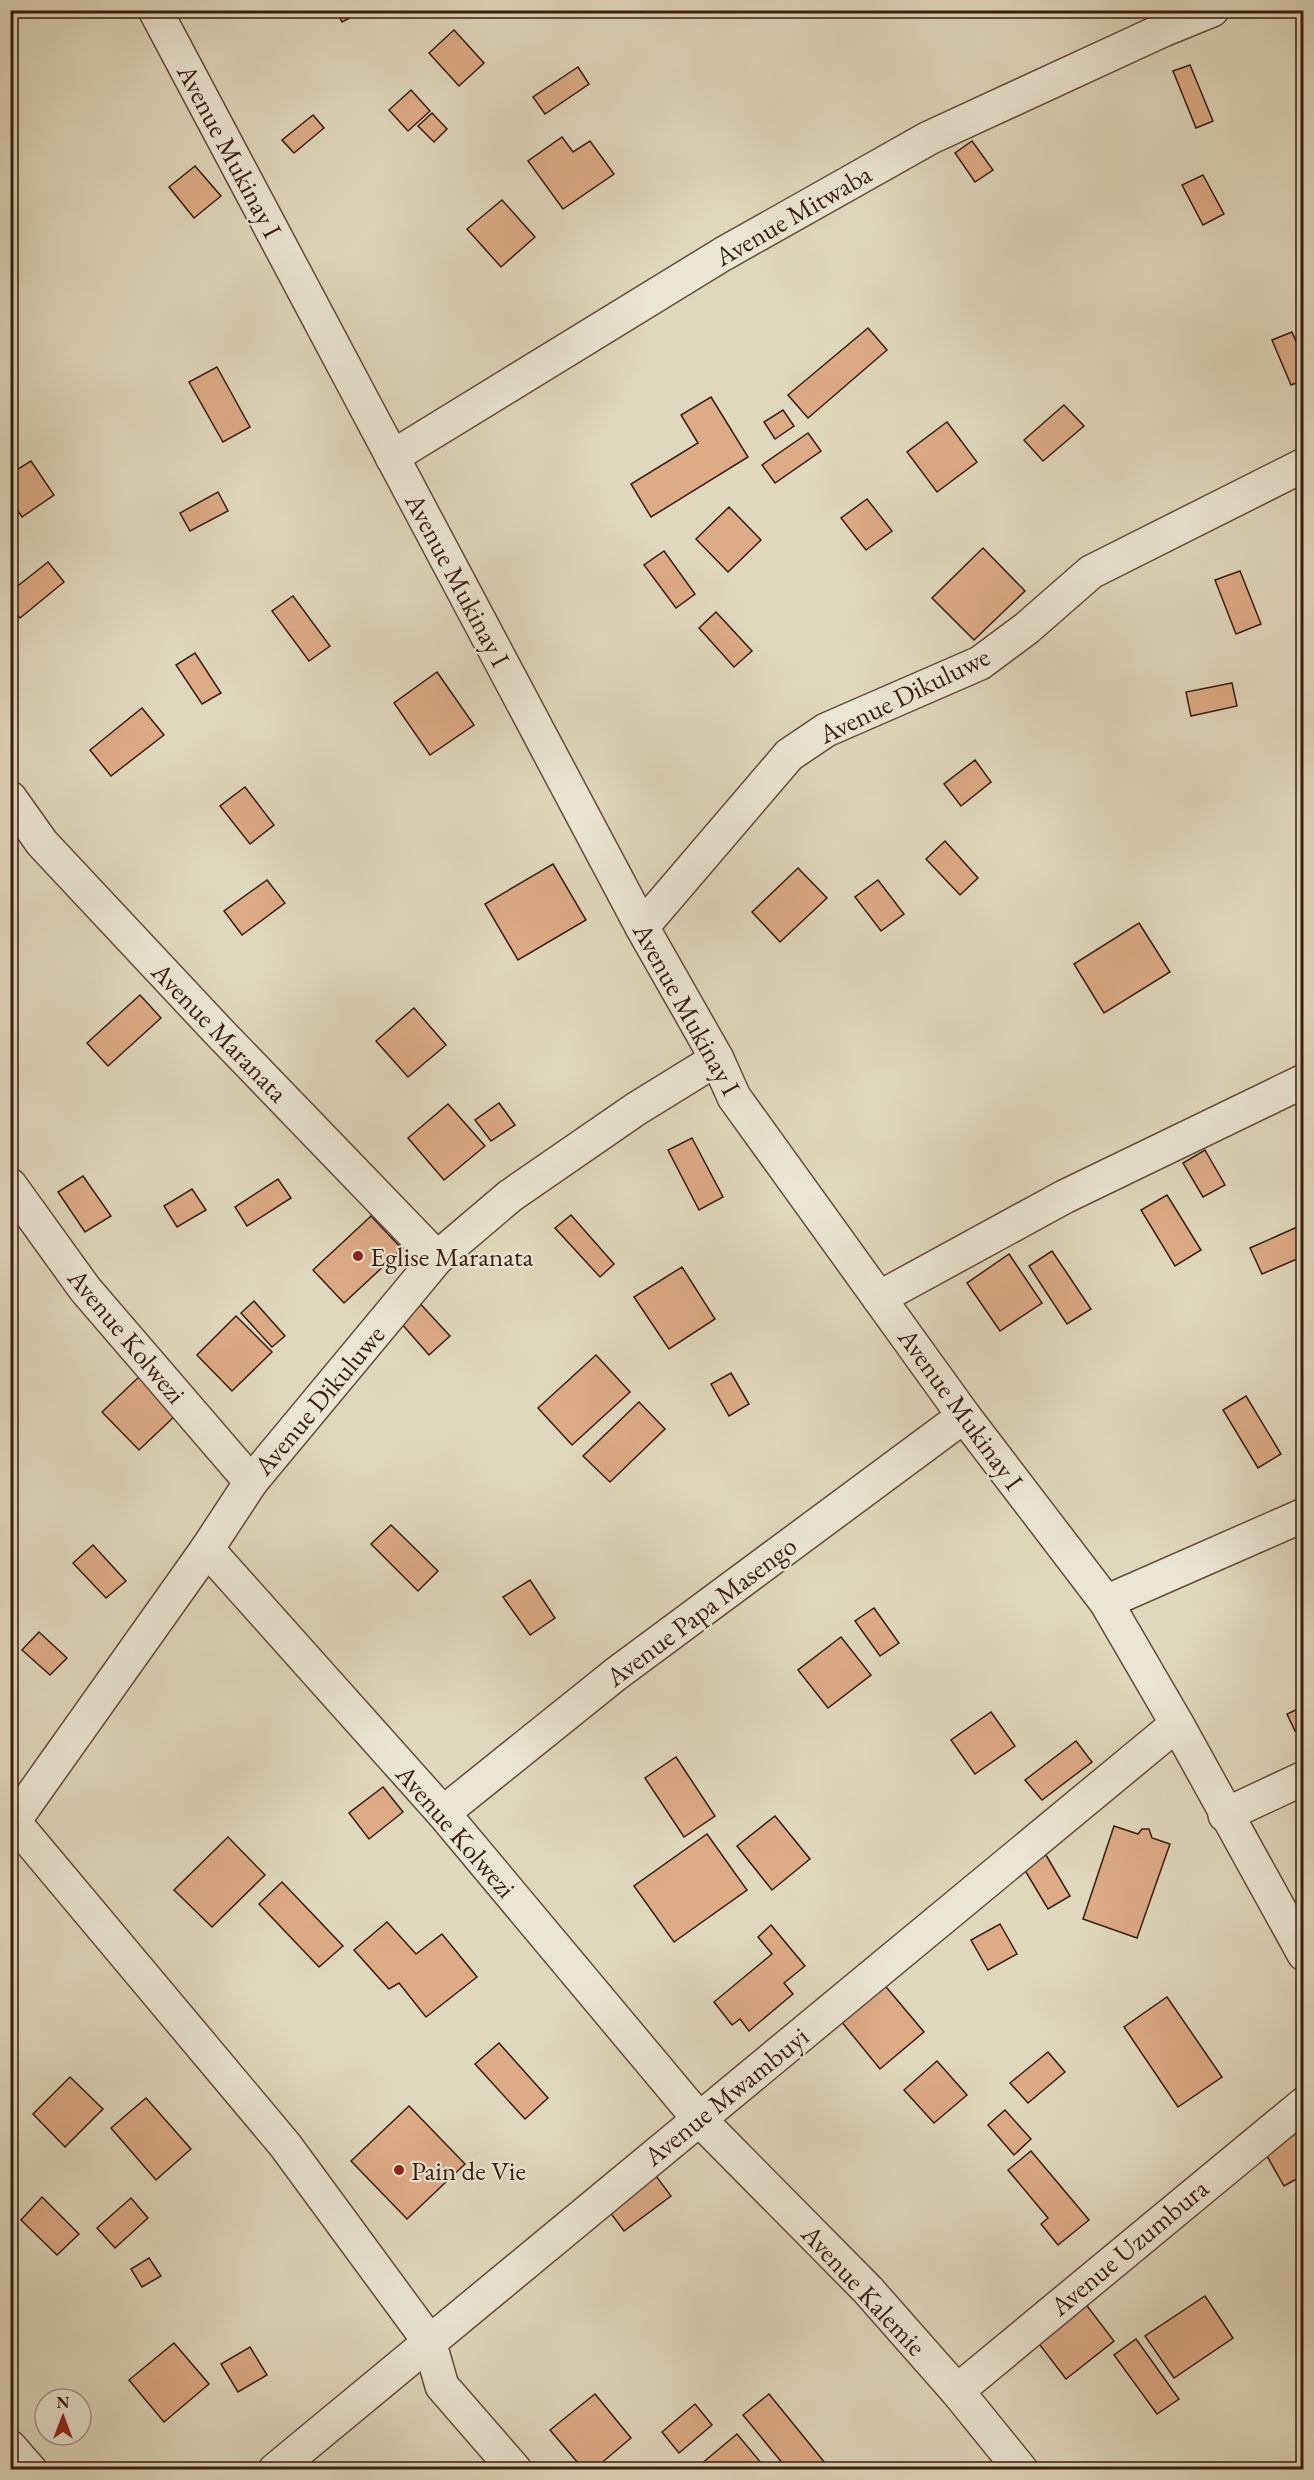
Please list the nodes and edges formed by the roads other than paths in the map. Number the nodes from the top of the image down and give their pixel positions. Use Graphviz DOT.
graph roads {
  1 [pos="155,10"];
  2 [pos="1212,10"];
  3 [pos="392,457"];
  4 [pos="1304,465"];
  5 [pos="10,798"];
  6 [pos="642,927"];
  7 [pos="717,1059"];
  8 [pos="1304,1081"];
  9 [pos="10,1185"];
  10 [pos="437,1258"];
  11 [pos="879,1298"];
  12 [pos="964,1416"];
  13 [pos="251,1482"];
  14 [pos="1304,1515"];
  15 [pos="207,1549"];
  16 [pos="1106,1602"];
  17 [pos="1177,1724"];
  18 [pos="1304,1778"];
  19 [pos="443,1813"];
  20 [pos="1225,1815"];
  21 [pos="12,1823"];
  22 [pos="1304,1954"];
  23 [pos="1304,2104"];
  24 [pos="699,2119"];
  25 [pos="429,2341"];
  26 [pos="957,2391"];
  27 [pos="10,2446"];
  28 [pos="30,2469"];
  29 [pos="275,2469"];
  30 [pos="515,2469"];
  31 [pos="1021,2469"];
  1 -- 3 [label="street, Avenue Mukinay I"];
  2 -- 3 [label="street, Avenue Mitwaba"];
  3 -- 6 [label="street, Avenue Mukinay I"];
  4 -- 6 [label="street, Avenue Dikuluwe"];
  5 -- 10 [label="street, Avenue Maranata"];
  6 -- 7 [label="street, Avenue Mukinay I"];
  7 -- 10 [label="street, Avenue Dikuluwe"];
  7 -- 11 [label="street, Avenue Mukinay I"];
  8 -- 11 [label="street"];
  9 -- 13 [label="street, Avenue Kolwezi"];
  10 -- 13 [label="street, Avenue Dikuluwe"];
  11 -- 12 [label="street, Avenue Mukinay I"];
  12 -- 16 [label="street, Avenue Mukinay I"];
  12 -- 19 [label="street, Avenue Papa Masengo"];
  13 -- 15 [label="street, Avenue Dikuluwe"];
  14 -- 16 [label="street"];
  15 -- 19 [label="street, Avenue Kolwezi"];
  15 -- 21 [label="street, Avenue Dikuluwe"];
  16 -- 17 [label="street, Avenue Mukinay I"];
  17 -- 20 [label="street, Avenue Mukinay I"];
  17 -- 24 [label="street, Avenue Mwambuyi"];
  18 -- 20 [label="street"];
  19 -- 24 [label="street, Avenue Kolwezi"];
  20 -- 22 [label="street, Avenue Mukinay I"];
  21 -- 25 [label="street"];
  23 -- 26 [label="street, Avenue Uzumbura"];
  24 -- 25 [label="street, Avenue Mwambuyi"];
  24 -- 26 [label="street, Avenue Kalemie"];
  25 -- 29 [label="street, Avenue Mwambuyi"];
  25 -- 30 [label="street"];
  26 -- 31 [label="street, Avenue Kalemie"];
  27 -- 28 [label="street"];
}
